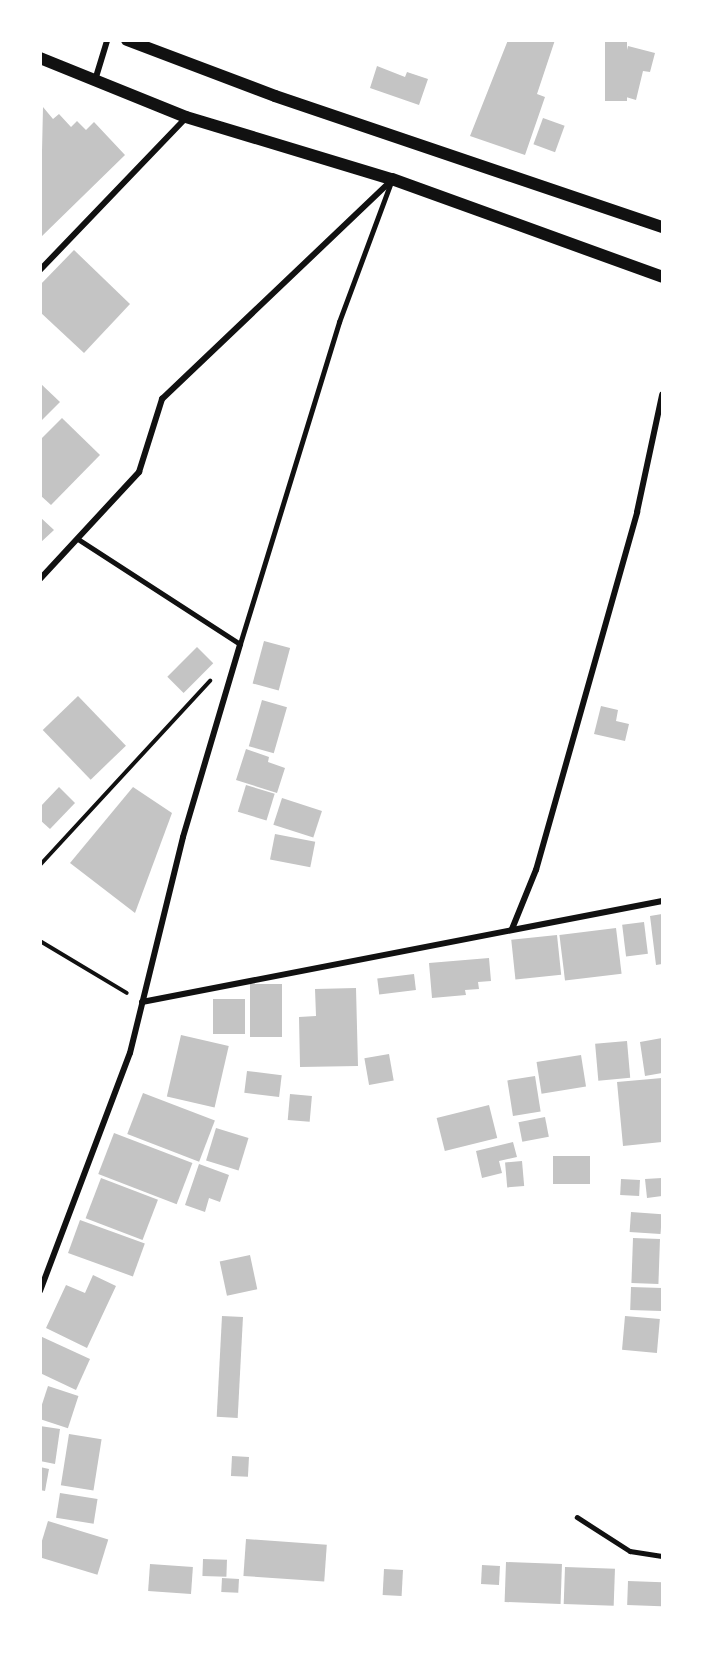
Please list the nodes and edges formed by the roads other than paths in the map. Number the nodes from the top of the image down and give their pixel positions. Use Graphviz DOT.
graph roads {
  1 [pos="107,40"];
  2 [pos="127,40"];
  3 [pos="40,58"];
  4 [pos="96,77"];
  5 [pos="186,117"];
  6 [pos="392,179"];
  7 [pos="663,227"];
  8 [pos="40,270"];
  9 [pos="663,277"];
  10 [pos="663,395"];
  11 [pos="78,539"];
  12 [pos="40,579"];
  13 [pos="240,644"];
  14 [pos="663,901"];
  15 [pos="512,929"];
  16 [pos="142,1002"];
  17 [pos="40,1291"];
  18 [pos="577,1517"];
  19 [pos="663,1556"];
  1 -- 4 [label="street"];
  2 -- 7 [label="main road"];
  3 -- 4 [label="main road"];
  4 -- 5 [label="main road"];
  5 -- 6 [label="main road"];
  5 -- 8 [label="street"];
  6 -- 9 [label="main road"];
  6 -- 11 [label="street"];
  6 -- 13 [label="lane"];
  10 -- 15 [label="street"];
  11 -- 12 [label="street"];
  11 -- 13 [label="lane"];
  13 -- 16 [label="street"];
  14 -- 15 [label="street"];
  15 -- 16 [label="street"];
  16 -- 17 [label="street"];
  18 -- 19 [label="lane"];
}
